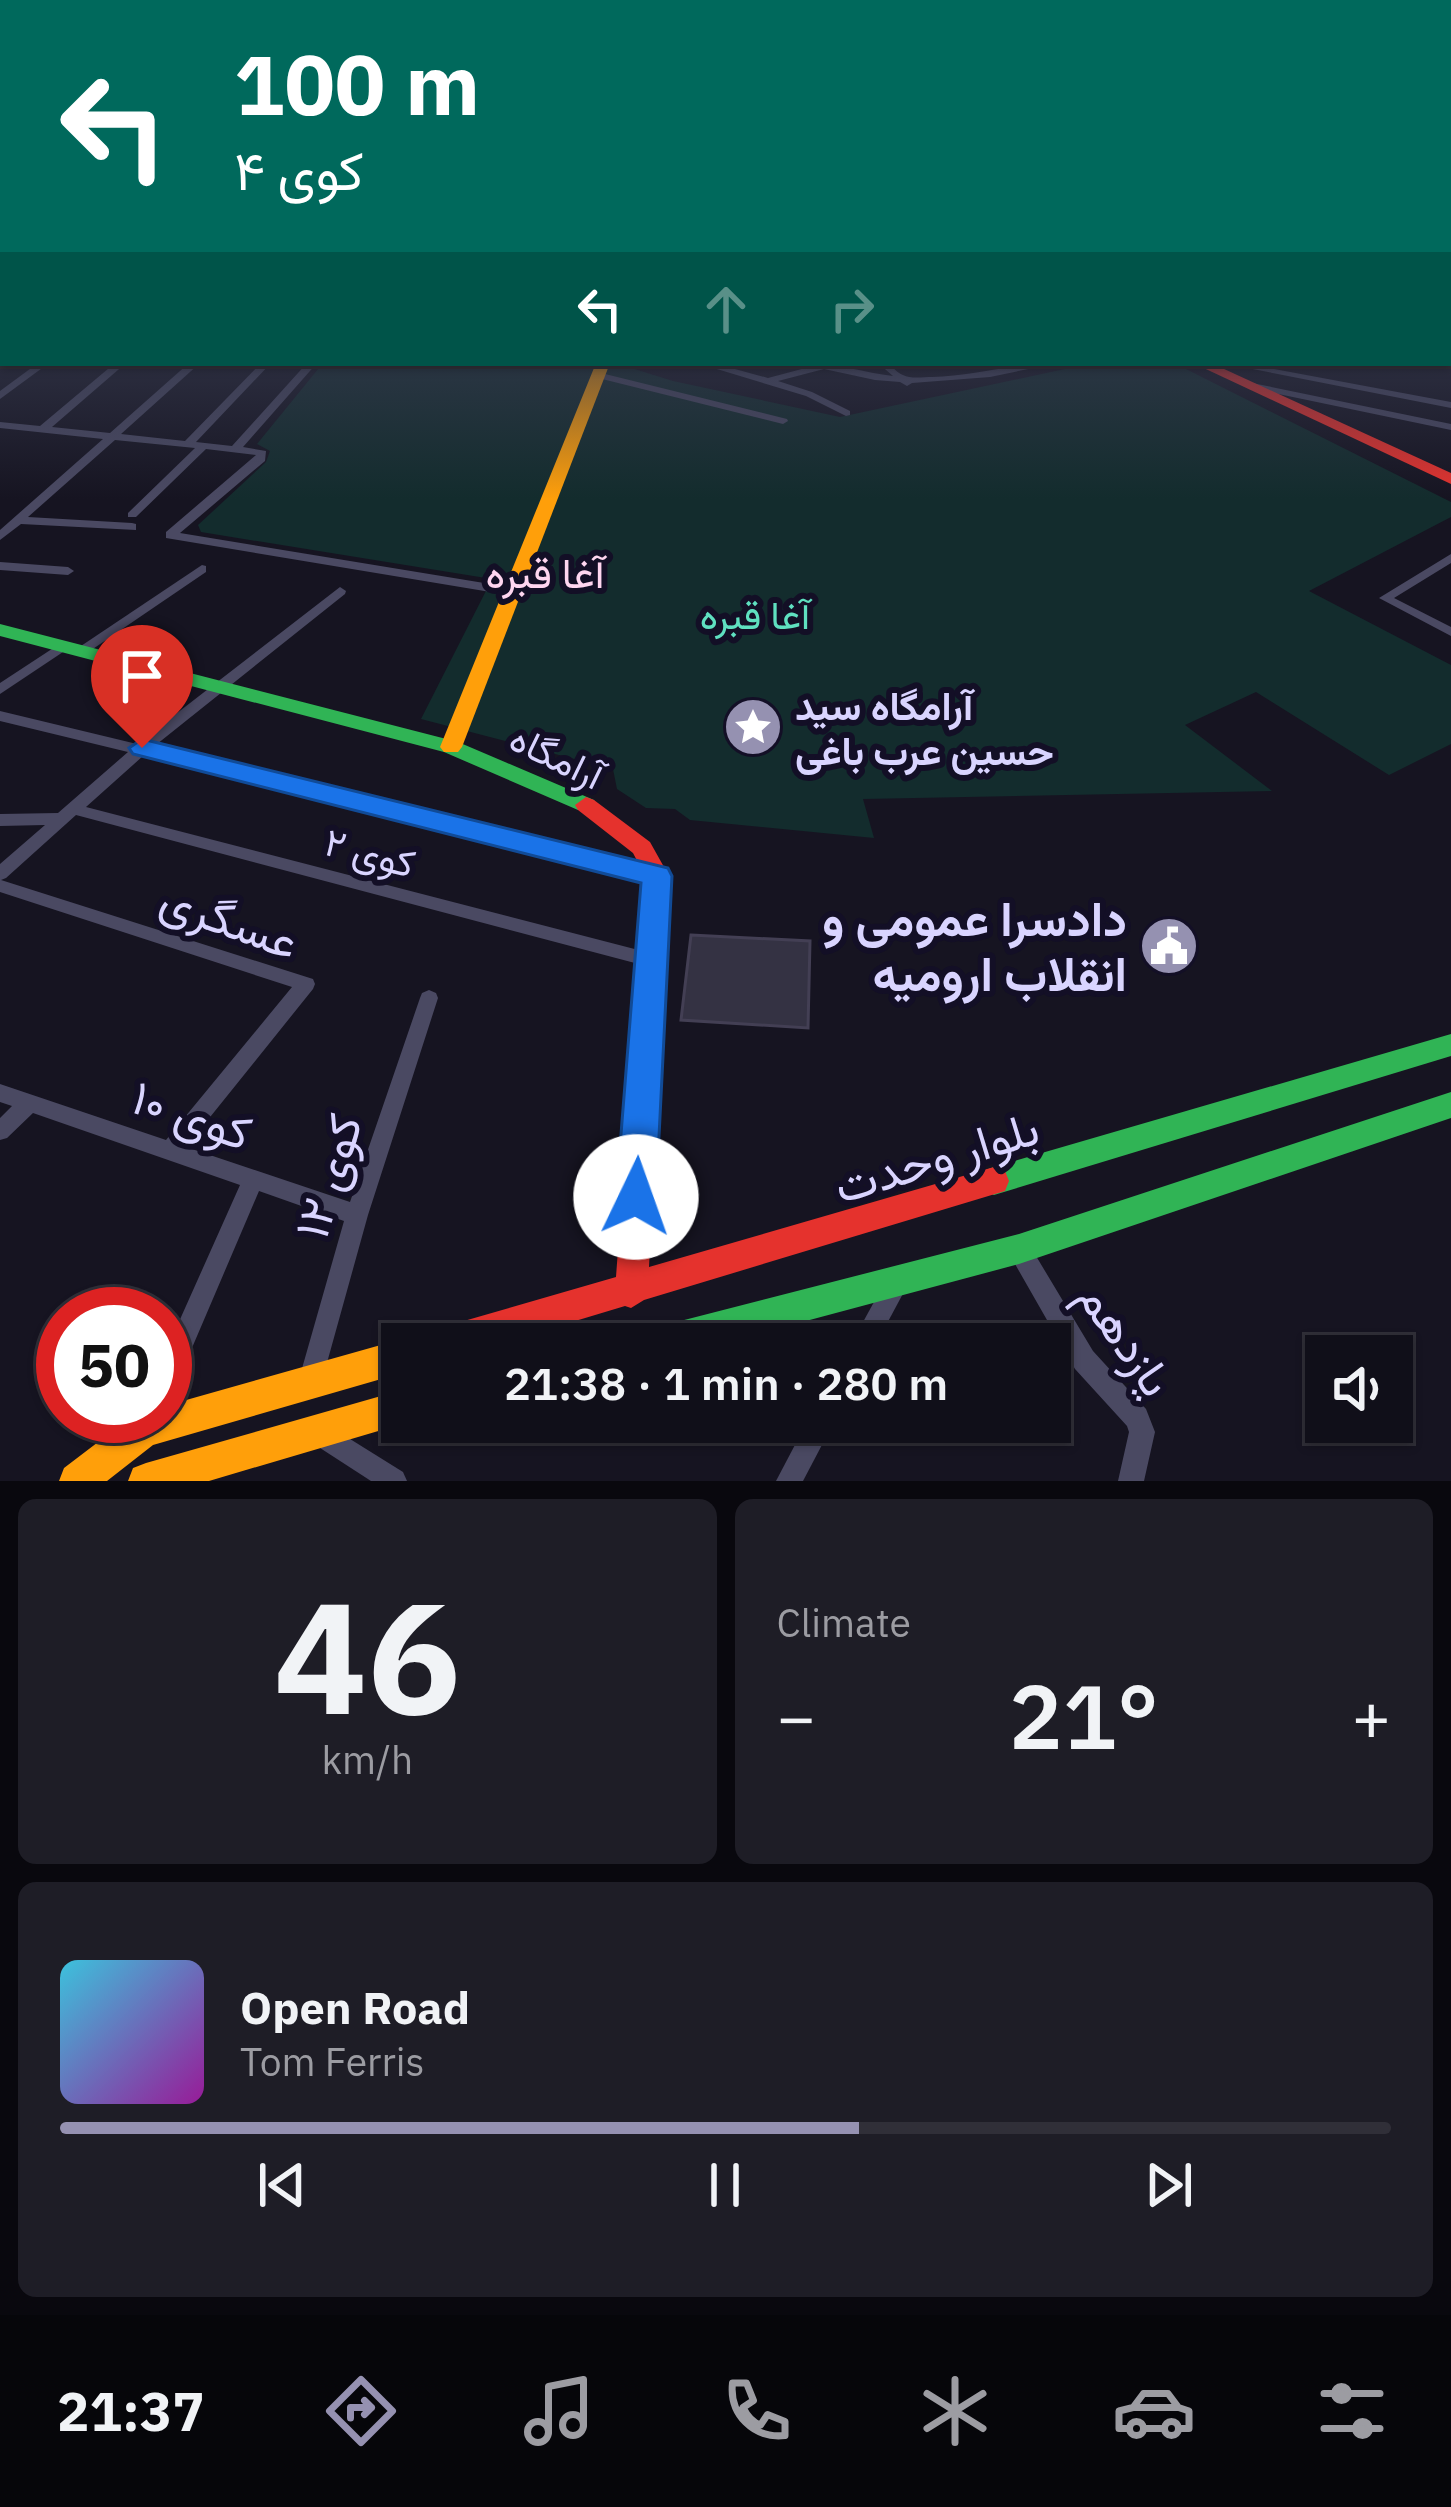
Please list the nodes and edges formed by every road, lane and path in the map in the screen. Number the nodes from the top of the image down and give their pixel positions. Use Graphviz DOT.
graph roads {
  1 [pos="40,366"];
  2 [pos="117,366"];
  3 [pos="192,366"];
  4 [pos="263,366"];
  5 [pos="309,366"];
  6 [pos="713,366"];
  7 [pos="812,366"];
  8 [pos="825,366"];
  9 [pos="887,366"];
  10 [pos="968,366"];
  11 [pos="1037,366"];
  12 [pos="1206,366"];
  13 [pos="1243,366"];
  14 [pos="602,370"];
  15 [pos="982,377"];
  16 [pos="768,381"];
  17 [pos="907,382"];
  18 [pos="1243,385"];
  19 [pos="0,396"];
  20 [pos="1451,404"];
  21 [pos="846,413"];
  22 [pos="783,422"];
  23 [pos="1451,427"];
  24 [pos="4,429"];
  25 [pos="42,430"];
  26 [pos="113,437"];
  27 [pos="188,444"];
  28 [pos="204,445"];
  29 [pos="235,449"];
  30 [pos="1451,479"];
  31 [pos="20,520"];
  32 [pos="0,536"];
  33 [pos="1451,558"];
  34 [pos="0,566"];
  35 [pos="202,569"];
  36 [pos="68,571"];
  37 [pos="340,590"];
  38 [pos="514,592"];
  39 [pos="0,630"];
  40 [pos="1451,632"];
  41 [pos="70,649"];
  42 [pos="218,688"];
  43 [pos="0,690"];
  44 [pos="0,716"];
  45 [pos="451,747"];
  46 [pos="142,748"];
  47 [pos="68,814"];
  48 [pos="0,820"];
  49 [pos="0,874"];
  50 [pos="657,876"];
  51 [pos="0,886"];
  52 [pos="650,960"];
  53 [pos="429,998"];
  54 [pos="1451,1045"];
  55 [pos="0,1093"];
  56 [pos="30,1103"];
  57 [pos="1451,1106"];
  58 [pos="0,1131"];
  59 [pos="170,1151"];
  60 [pos="253,1180"];
  61 [pos="357,1215"];
  62 [pos="1018,1249"];
  63 [pos="895,1285"];
  64 [pos="631,1292"];
  65 [pos="192,1319"];
  66 [pos="519,1323"];
  67 [pos="742,1323"];
  68 [pos="874,1323"];
  69 [pos="381,1361"];
  70 [pos="310,1381"];
  71 [pos="192,1411"];
  72 [pos="381,1412"];
  73 [pos="314,1429"];
  74 [pos="123,1443"];
  75 [pos="810,1443"];
  76 [pos="77,1481"];
  77 [pos="146,1481"];
  78 [pos="394,1481"];
  79 [pos="789,1481"];
  80 [pos="1131,1481"];
  1 -- 19 [label="street"];
  2 -- 25 [label="street"];
  3 -- 26 [label="street"];
  4 -- 27 [label="street"];
  5 -- 29 [label="street"];
  6 -- 16 [label="street"];
  7 -- 16 [label="street"];
  8 -- 17 [label="street"];
  9 -- 17 [label="street"];
  10 -- 15 [label="street"];
  11 -- 15 [label="street"];
  12 -- 18 [label="main road"];
  13 -- 20 [label="street"];
  14 -- 22 [label="street"];
  14 -- 38 [label="main road"];
  15 -- 17 [label="street"];
  16 -- 21 [label="street"];
  18 -- 23 [label="street"];
  18 -- 30 [label="main road"];
  24 -- 25 [label="street"];
  25 -- 26 [label="street"];
  26 -- 27 [label="street"];
  26 -- 31 [label="street"];
  27 -- 28 [label="street"];
  28 -- 29 [label="street"];
  28 -- 31 [label="street"];
  29 -- 38 [label="street"];
  31 -- 32 [label="street"];
  33 -- 40 [label="street"];
  34 -- 36 [label="street"];
  35 -- 41 [label="street"];
  37 -- 42 [label="street"];
  38 -- 45 [label="main road"];
  39 -- 41 [label="main road, آرامگاه"];
  41 -- 42 [label="main road, آرامگاه"];
  41 -- 43 [label="street"];
  42 -- 45 [label="main road, آرامگاه"];
  42 -- 46 [label="street"];
  44 -- 46 [label="street"];
  45 -- 50 [label="main road, آرامگاه"];
  46 -- 47 [label="street"];
  46 -- 50 [label="street"];
  47 -- 48 [label="street, کوی ۲"];
  47 -- 49 [label="street"];
  47 -- 52 [label="street, کوی ۲"];
  50 -- 52 [label="main road"];
  51 -- 59 [label="street, عسگری"];
  52 -- 64 [label="main road"];
  53 -- 61 [label="street, کوی ۱۲"];
  54 -- 64 [label="main road, بلوار وحدت"];
  55 -- 56 [label="street, کوی ۱۰"];
  56 -- 58 [label="street"];
  56 -- 59 [label="street, کوی ۱۰"];
  57 -- 62 [label="main road"];
  59 -- 60 [label="street, کوی ۱۰"];
  60 -- 61 [label="street, کوی ۱۰"];
  60 -- 65 [label="street"];
  61 -- 70 [label="street, کوی ۱۲"];
  62 -- 63 [label="main road"];
  62 -- 80 [label="street, یازدهم"];
  63 -- 67 [label="main road"];
  63 -- 68 [label="street"];
  64 -- 66 [label="main road, بلوار وحدت"];
  69 -- 70 [label="main road"];
  70 -- 71 [label="main road"];
  72 -- 73 [label="main road"];
  73 -- 77 [label="main road"];
  73 -- 78 [label="street"];
  74 -- 76 [label="main road"];
  75 -- 79 [label="street"];
}
